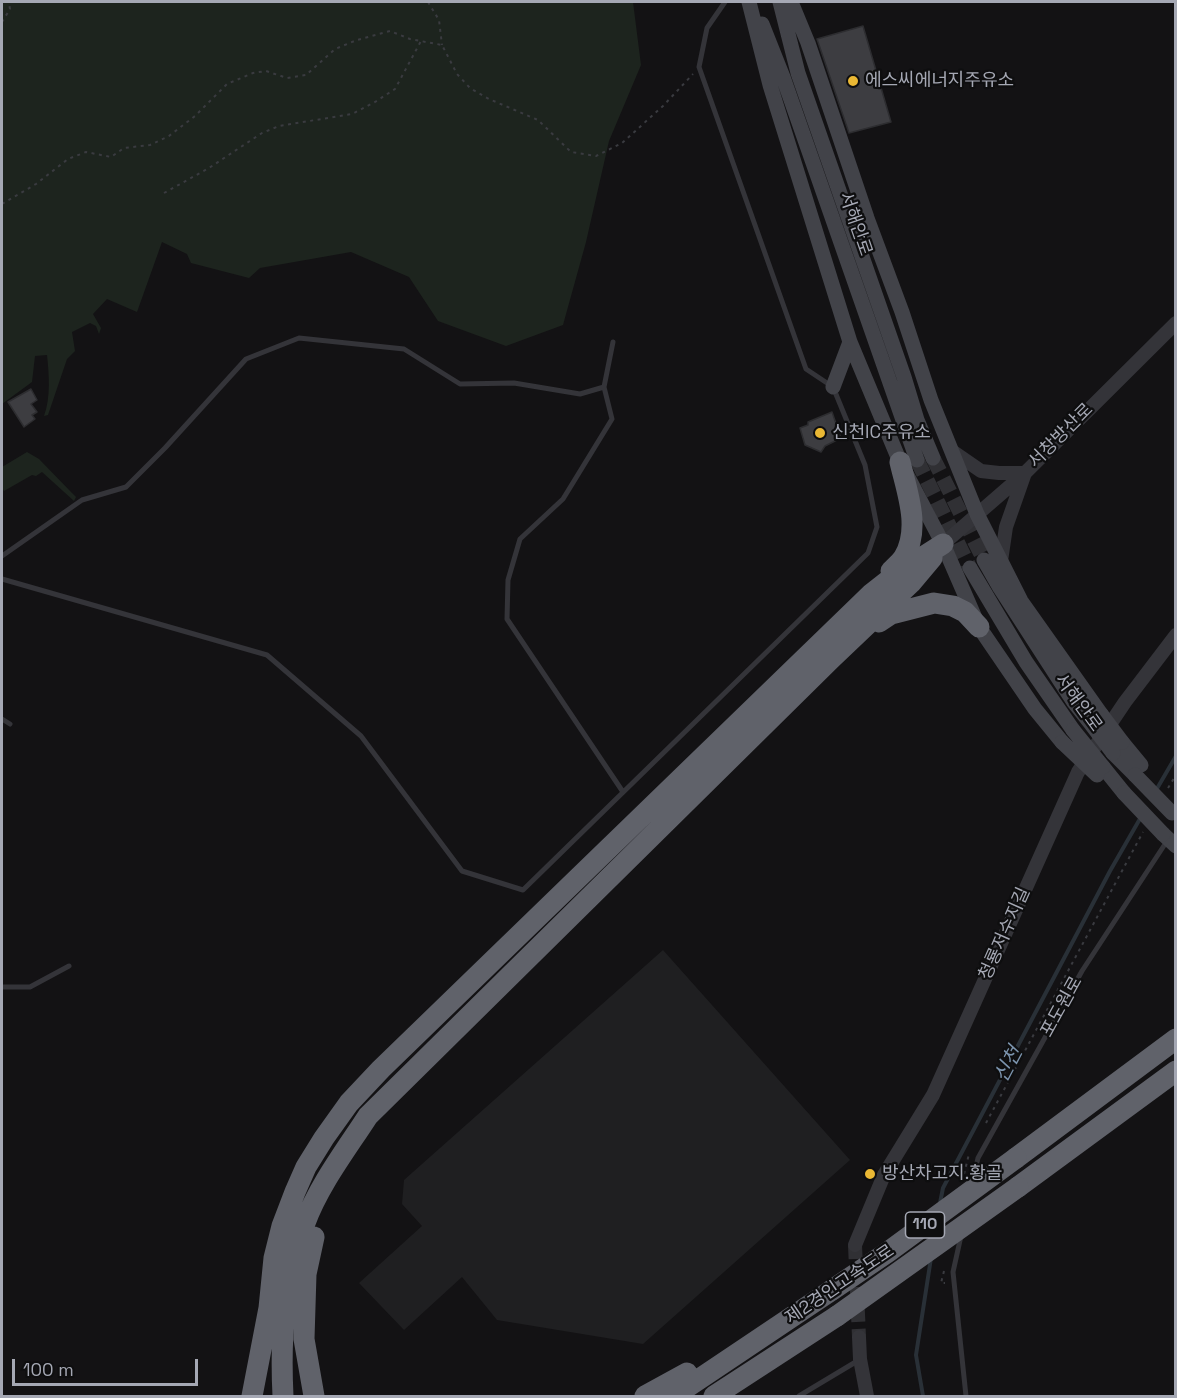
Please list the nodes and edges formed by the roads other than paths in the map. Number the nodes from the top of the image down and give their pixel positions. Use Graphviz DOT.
graph roads {
  1 [pos="725,2"];
  2 [pos="749,2"];
  3 [pos="754,2"];
  4 [pos="780,2"];
  5 [pos="791,2"];
  6 [pos="1176,323"];
  7 [pos="613,342"];
  8 [pos="850,342"];
  9 [pos="604,387"];
  10 [pos="833,387"];
  11 [pos="952,451"];
  12 [pos="933,458"];
  13 [pos="909,461"];
  14 [pos="1025,473"];
  15 [pos="977,514"];
  16 [pos="943,544"];
  17 [pos="2,556"];
  18 [pos="984,560"];
  19 [pos="1001,561"];
  20 [pos="970,568"];
  21 [pos="2,579"];
  22 [pos="871,594"];
  23 [pos="979,627"];
  24 [pos="1176,635"];
  25 [pos="831,659"];
  26 [pos="1094,717"];
  27 [pos="2,719"];
  28 [pos="10,724"];
  29 [pos="1100,771"];
  30 [pos="623,792"];
  31 [pos="1172,812"];
  32 [pos="1169,840"];
  33 [pos="69,966"];
  34 [pos="2,987"];
  35 [pos="1176,1039"];
  36 [pos="1176,1071"];
  37 [pos="326,1181"];
  38 [pos="968,1204"];
  39 [pos="965,1215"];
  40 [pos="855,1245"];
  41 [pos="269,1308"];
  42 [pos="789,1320"];
  43 [pos="859,1337"];
  44 [pos="860,1359"];
  45 [pos="252,1396"];
  46 [pos="273,1396"];
  47 [pos="283,1396"];
  48 [pos="314,1396"];
  49 [pos="645,1396"];
  50 [pos="674,1396"];
  51 [pos="714,1396"];
  52 [pos="799,1396"];
  53 [pos="867,1396"];
  54 [pos="966,1396"];
  1 -- 10 [label="lane"];
  2 -- 8 [label="main road"];
  3 -- 13 [label="main road, 서해안로"];
  4 -- 12 [label="main road, 서해안로"];
  5 -- 11 [label="main road"];
  6 -- 14 [label="street, 서창방산로"];
  7 -- 9 [label="lane"];
  8 -- 10 [label="main road"];
  8 -- 13 [label="main road"];
  9 -- 17 [label="lane"];
  9 -- 30 [label="lane"];
  10 -- 30 [label="lane"];
  11 -- 14 [label="street"];
  11 -- 15 [label="main road"];
  13 -- 16 [label="main road"];
  13 -- 22 [label="highway"];
  14 -- 15 [label="street, 서창방산로"];
  14 -- 19 [label="street"];
  15 -- 16 [label="street, 서창방산로"];
  15 -- 19 [label="main road"];
  16 -- 22 [label="highway"];
  16 -- 23 [label="main road"];
  16 -- 25 [label="highway"];
  18 -- 26 [label="main road, 서해안로"];
  19 -- 26 [label="main road"];
  20 -- 29 [label="main road, 서해안로, bridge"];
  21 -- 30 [label="lane"];
  22 -- 41 [label="highway"];
  23 -- 25 [label="highway"];
  23 -- 29 [label="main road, bridge"];
  24 -- 40 [label="street, 청룡저수지길"];
  25 -- 37 [label="highway"];
  26 -- 31 [label="main road, 서해안로, bridge"];
  27 -- 28 [label="lane"];
  29 -- 32 [label="main road, bridge"];
  32 -- 38 [label="lane, 포도원로"];
  33 -- 34 [label="lane"];
  35 -- 42 [label="highway, 제2경인고속도로 / 110, bridge"];
  36 -- 51 [label="highway, 제2경인고속도로 / 110, bridge"];
  37 -- 47 [label="highway"];
  37 -- 48 [label="highway"];
  39 -- 54 [label="lane"];
  41 -- 45 [label="highway"];
  41 -- 46 [label="highway"];
  42 -- 49 [label="highway"];
  42 -- 50 [label="highway, 제2경인고속도로 / 110"];
  43 -- 44 [label="street"];
  44 -- 52 [label="lane"];
  44 -- 53 [label="street"];
}
